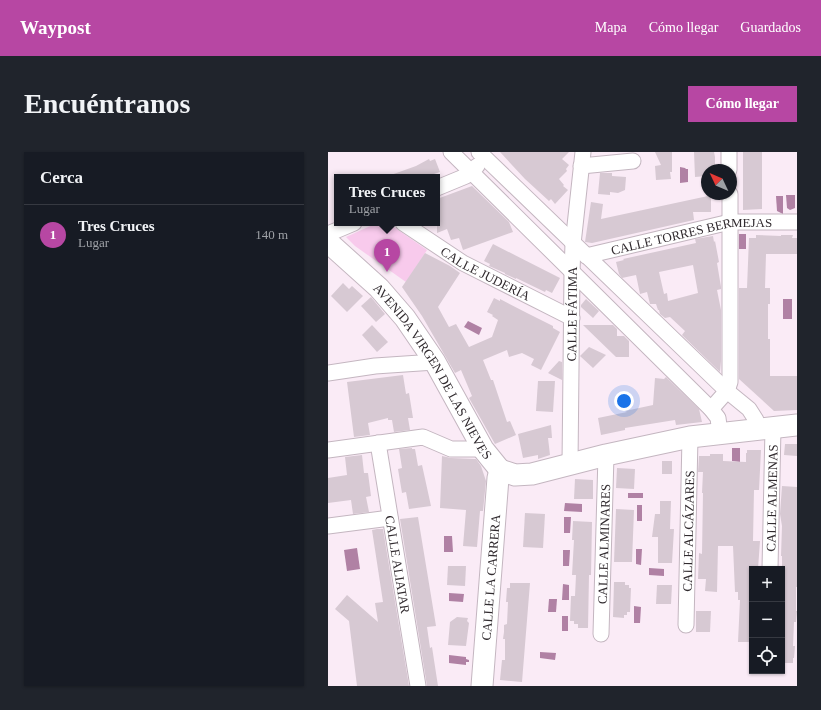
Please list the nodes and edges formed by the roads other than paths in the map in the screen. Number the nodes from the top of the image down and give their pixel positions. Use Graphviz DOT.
graph roads {
  1 [pos="451,152"];
  2 [pos="729,152"];
  3 [pos="482,155"];
  4 [pos="582,159"];
  5 [pos="634,161"];
  6 [pos="729,164"];
  7 [pos="497,170"];
  8 [pos="471,172"];
  9 [pos="483,184"];
  10 [pos="440,187"];
  11 [pos="730,200"];
  12 [pos="730,222"];
  13 [pos="797,222"];
  14 [pos="347,226"];
  15 [pos="408,226"];
  16 [pos="328,234"];
  17 [pos="328,242"];
  18 [pos="573,244"];
  19 [pos="586,256"];
  20 [pos="572,272"];
  21 [pos="572,318"];
  22 [pos="666,333"];
  23 [pos="650,349"];
  24 [pos="435,362"];
  25 [pos="328,373"];
  26 [pos="727,391"];
  27 [pos="711,409"];
  28 [pos="797,425"];
  29 [pos="765,429"];
  30 [pos="720,433"];
  31 [pos="690,437"];
  32 [pos="378,443"];
  33 [pos="483,449"];
  34 [pos="328,450"];
  35 [pos="606,454"];
  36 [pos="570,464"];
  37 [pos="500,470"];
  38 [pos="390,518"];
  39 [pos="328,526"];
  40 [pos="770,566"];
  41 [pos="686,625"];
  42 [pos="601,634"];
  43 [pos="418,686"];
  44 [pos="482,686"];
  1 -- 8 [label="street"];
  2 -- 6 [label="street"];
  3 -- 7 [label="street, CALLE ALMENAS"];
  3 -- 8 [label="street"];
  4 -- 5 [label="street, CALLE FÁTIMA"];
  4 -- 18 [label="street, CALLE FÁTIMA"];
  7 -- 9 [label="street"];
  7 -- 18 [label="street, CALLE ALMENAS"];
  8 -- 9 [label="street"];
  8 -- 10 [label="street"];
  9 -- 20 [label="street"];
  11 -- 12 [label="street"];
  12 -- 13 [label="street, CALLE TORRES BERMEJAS"];
  12 -- 19 [label="street, CALLE TORRES BERMEJAS"];
  12 -- 26 [label="street"];
  14 -- 16 [label="street"];
  15 -- 21 [label="street, CALLE JUDERÍA"];
  17 -- 24 [label="street, AVENIDA VIRGEN DE LAS NIEVES"];
  18 -- 19 [label="street, CALLE ALMENAS"];
  18 -- 20 [label="street, CALLE FÁTIMA"];
  19 -- 22 [label="street, CALLE ALMENAS"];
  20 -- 21 [label="street, CALLE FÁTIMA"];
  20 -- 23 [label="street"];
  21 -- 36 [label="street, CALLE FÁTIMA"];
  22 -- 23 [label="street"];
  22 -- 26 [label="street, CALLE ALMENAS"];
  23 -- 27 [label="street"];
  24 -- 25 [label="street"];
  24 -- 33 [label="street, AVENIDA VIRGEN DE LAS NIEVES"];
  26 -- 27 [label="street"];
  26 -- 29 [label="street, CALLE ALMENAS"];
  27 -- 30 [label="street"];
  28 -- 29 [label="street"];
  29 -- 30 [label="street"];
  29 -- 40 [label="street, CALLE ALMENAS"];
  30 -- 31 [label="street"];
  31 -- 35 [label="street"];
  31 -- 41 [label="street, CALLE ALCÁZARES"];
  32 -- 33 [label="street"];
  32 -- 34 [label="street"];
  32 -- 38 [label="street, CALLE ALIATAR"];
  33 -- 37 [label="street, AVENIDA VIRGEN DE LAS NIEVES"];
  35 -- 36 [label="street"];
  35 -- 42 [label="street, CALLE ALMINARES"];
  36 -- 37 [label="street"];
  37 -- 44 [label="street, CALLE LA CARRERA"];
  38 -- 39 [label="street"];
  38 -- 43 [label="street, CALLE ALIATAR"];
}
